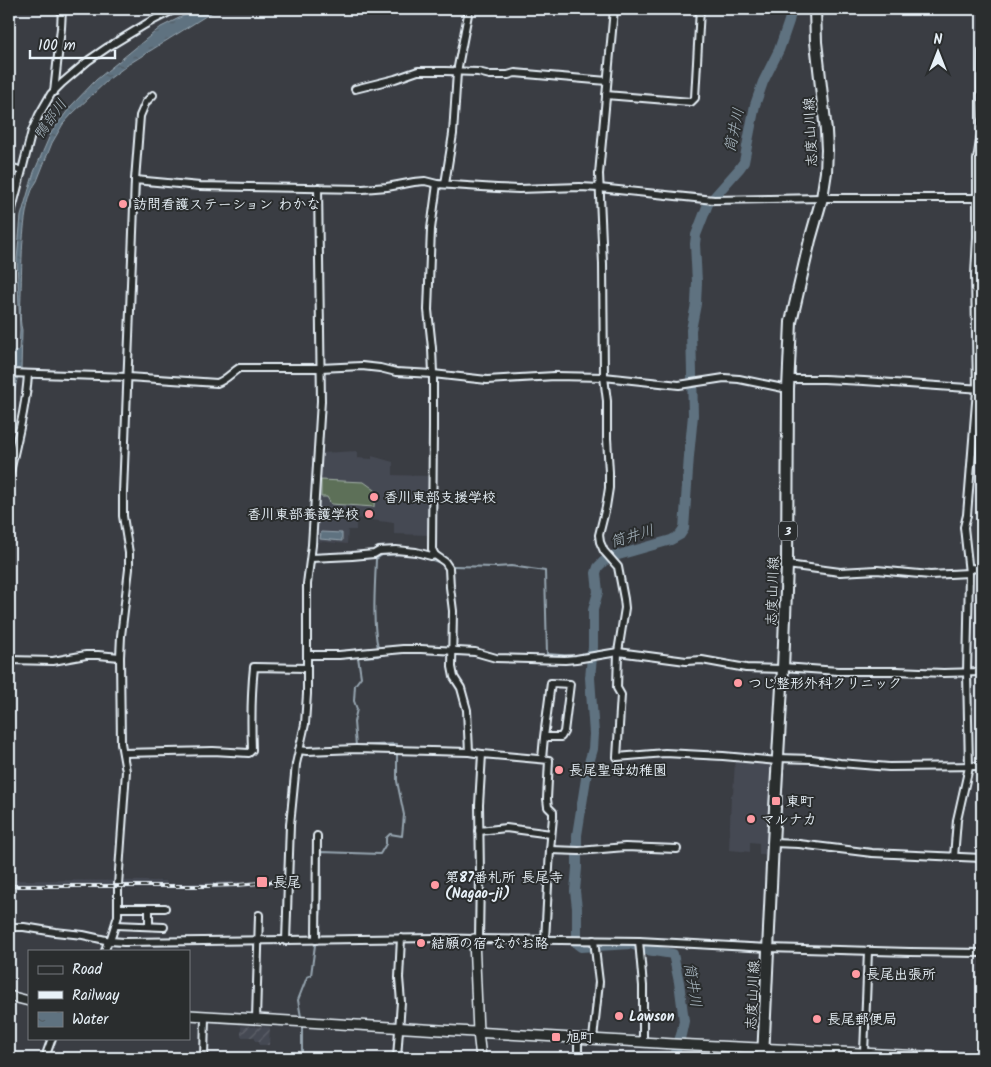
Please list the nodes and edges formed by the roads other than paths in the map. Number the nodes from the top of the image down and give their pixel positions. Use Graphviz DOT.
graph roads {
  1 [pos="62,9"];
  2 [pos="175,9"];
  3 [pos="469,9"];
  4 [pos="614,9"];
  5 [pos="700,9"];
  6 [pos="815,9"];
  7 [pos="982,51"];
  8 [pos="457,72"];
  9 [pos="607,81"];
  10 [pos="355,88"];
  11 [pos="54,92"];
  12 [pos="153,95"];
  13 [pos="606,95"];
  14 [pos="9,166"];
  15 [pos="21,171"];
  16 [pos="135,180"];
  17 [pos="437,184"];
  18 [pos="445,184"];
  19 [pos="318,188"];
  20 [pos="599,188"];
  21 [pos="822,198"];
  22 [pos="979,198"];
  23 [pos="9,221"];
  24 [pos="320,368"];
  25 [pos="9,373"];
  26 [pos="26,374"];
  27 [pos="433,374"];
  28 [pos="128,377"];
  29 [pos="604,377"];
  30 [pos="788,384"];
  31 [pos="979,390"];
  32 [pos="9,477"];
  33 [pos="435,555"];
  34 [pos="310,558"];
  35 [pos="787,565"];
  36 [pos="982,569"];
  37 [pos="969,571"];
  38 [pos="453,651"];
  39 [pos="618,652"];
  40 [pos="307,655"];
  41 [pos="120,657"];
  42 [pos="9,660"];
  43 [pos="307,668"];
  44 [pos="783,668"];
  45 [pos="982,672"];
  46 [pos="967,673"];
  47 [pos="544,737"];
  48 [pos="300,750"];
  49 [pos="469,752"];
  50 [pos="123,754"];
  51 [pos="482,754"];
  52 [pos="542,759"];
  53 [pos="778,760"];
  54 [pos="982,766"];
  55 [pos="969,767"];
  56 [pos="479,831"];
  57 [pos="551,834"];
  58 [pos="318,836"];
  59 [pos="773,843"];
  60 [pos="677,849"];
  61 [pos="550,850"];
  62 [pos="954,857"];
  63 [pos="982,858"];
  64 [pos="119,908"];
  65 [pos="149,908"];
  66 [pos="165,908"];
  67 [pos="259,915"];
  68 [pos="116,925"];
  69 [pos="149,926"];
  70 [pos="9,927"];
  71 [pos="164,927"];
  72 [pos="400,938"];
  73 [pos="316,940"];
  74 [pos="476,940"];
  75 [pos="545,940"];
  76 [pos="110,941"];
  77 [pos="259,941"];
  78 [pos="286,941"];
  79 [pos="639,941"];
  80 [pos="594,945"];
  81 [pos="768,948"];
  82 [pos="105,950"];
  83 [pos="868,951"];
  84 [pos="982,953"];
  85 [pos="9,996"];
  86 [pos="28,1001"];
  87 [pos="190,1015"];
  88 [pos="205,1016"];
  89 [pos="256,1019"];
  90 [pos="399,1028"];
  91 [pos="478,1032"];
  92 [pos="578,1038"];
  93 [pos="593,1039"];
  94 [pos="51,1040"];
  95 [pos="643,1042"];
  96 [pos="763,1053"];
  97 [pos="864,1053"];
  98 [pos="821,1054"];
  99 [pos="47,1058"];
  100 [pos="204,1058"];
  101 [pos="396,1058"];
  102 [pos="480,1058"];
  103 [pos="578,1058"];
  104 [pos="982,1058"];
  1 -- 11 [label="street"];
  2 -- 11 [label="street"];
  3 -- 8 [label="street"];
  4 -- 9 [label="street"];
  5 -- 13 [label="street"];
  6 -- 21 [label="main road, 志度山川線 / 3"];
  7 -- 22 [label="street"];
  8 -- 9 [label="street"];
  8 -- 10 [label="street"];
  8 -- 18 [label="street"];
  9 -- 13 [label="street"];
  11 -- 15 [label="street"];
  12 -- 16 [label="street"];
  13 -- 20 [label="street"];
  14 -- 15 [label="street"];
  15 -- 23 [label="street"];
  16 -- 19 [label="street"];
  16 -- 28 [label="street"];
  17 -- 18 [label="street"];
  17 -- 19 [label="street"];
  17 -- 27 [label="street"];
  18 -- 20 [label="street"];
  19 -- 24 [label="street"];
  20 -- 21 [label="street"];
  20 -- 29 [label="street"];
  21 -- 22 [label="street"];
  21 -- 30 [label="main road, 志度山川線 / 3"];
  22 -- 31 [label="street"];
  24 -- 27 [label="street"];
  24 -- 28 [label="street"];
  24 -- 34 [label="street"];
  25 -- 26 [label="street"];
  26 -- 28 [label="street"];
  26 -- 32 [label="street"];
  27 -- 29 [label="street"];
  27 -- 33 [label="street"];
  28 -- 41 [label="street"];
  29 -- 30 [label="street"];
  29 -- 39 [label="street"];
  30 -- 31 [label="street"];
  30 -- 35 [label="main road, 志度山川線 / 3"];
  31 -- 37 [label="street"];
  33 -- 34 [label="street"];
  33 -- 38 [label="street"];
  34 -- 40 [label="street"];
  35 -- 37 [label="street"];
  35 -- 44 [label="main road, 志度山川線 / 3"];
  36 -- 37 [label="street"];
  37 -- 46 [label="street"];
  38 -- 39 [label="street"];
  38 -- 40 [label="street"];
  38 -- 49 [label="street"];
  39 -- 44 [label="street"];
  39 -- 53 [label="street"];
  40 -- 43 [label="street"];
  41 -- 42 [label="street"];
  41 -- 50 [label="street"];
  43 -- 48 [label="street"];
  43 -- 50 [label="street"];
  44 -- 46 [label="street"];
  44 -- 53 [label="main road, 志度山川線 / 3"];
  45 -- 46 [label="street"];
  46 -- 55 [label="street"];
  47 -- 47 [label="street"];
  47 -- 52 [label="street"];
  48 -- 49 [label="street"];
  48 -- 78 [label="street"];
  49 -- 51 [label="street"];
  50 -- 64 [label="street"];
  51 -- 52 [label="street"];
  51 -- 56 [label="street"];
  52 -- 57 [label="street"];
  53 -- 55 [label="street"];
  53 -- 59 [label="main road, 志度山川線 / 3"];
  54 -- 55 [label="street"];
  55 -- 62 [label="street"];
  56 -- 57 [label="street"];
  56 -- 74 [label="street"];
  57 -- 61 [label="street"];
  58 -- 73 [label="street"];
  59 -- 62 [label="street"];
  59 -- 81 [label="main road, 志度山川線 / 3"];
  60 -- 61 [label="street"];
  61 -- 75 [label="street"];
  62 -- 63 [label="street"];
  64 -- 65 [label="street"];
  64 -- 68 [label="street"];
  65 -- 66 [label="street"];
  65 -- 69 [label="street"];
  67 -- 77 [label="street"];
  68 -- 69 [label="street"];
  68 -- 76 [label="street"];
  69 -- 71 [label="street"];
  70 -- 76 [label="street"];
  72 -- 73 [label="street"];
  72 -- 74 [label="street"];
  72 -- 90 [label="street"];
  73 -- 78 [label="street"];
  74 -- 75 [label="street"];
  74 -- 91 [label="street"];
  75 -- 80 [label="street"];
  76 -- 77 [label="street"];
  76 -- 82 [label="street"];
  77 -- 78 [label="street"];
  77 -- 89 [label="street"];
  79 -- 80 [label="street"];
  79 -- 81 [label="street"];
  79 -- 95 [label="street"];
  80 -- 93 [label="street"];
  81 -- 83 [label="street"];
  81 -- 96 [label="main road, 志度山川線 / 3"];
  83 -- 84 [label="street"];
  83 -- 97 [label="street"];
  85 -- 86 [label="street"];
  87 -- 88 [label="street"];
  88 -- 89 [label="street"];
  88 -- 100 [label="street"];
  89 -- 90 [label="street"];
  90 -- 91 [label="street"];
  90 -- 101 [label="street"];
  91 -- 92 [label="street"];
  91 -- 102 [label="street"];
  92 -- 93 [label="street"];
  92 -- 103 [label="street"];
  93 -- 95 [label="street"];
  94 -- 99 [label="street"];
  95 -- 96 [label="street"];
  96 -- 98 [label="street"];
  97 -- 98 [label="street"];
  97 -- 104 [label="street"];
}
